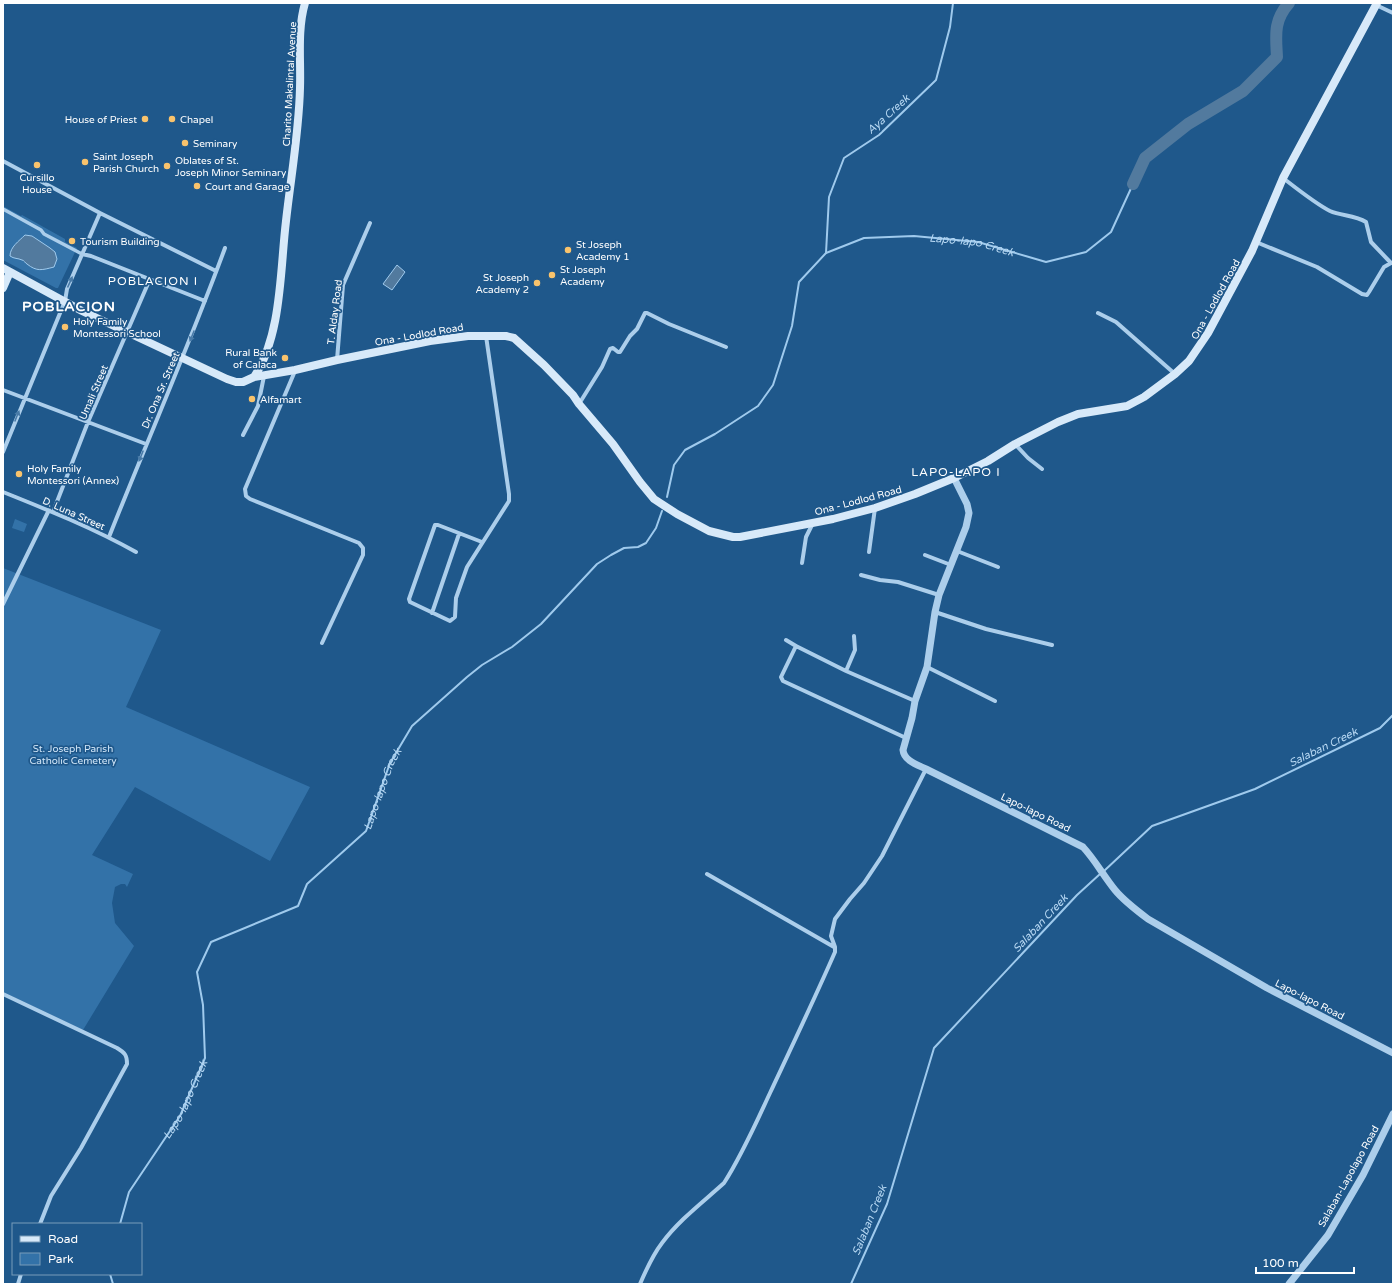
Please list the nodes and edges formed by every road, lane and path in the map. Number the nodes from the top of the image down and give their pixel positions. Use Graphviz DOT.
graph roads {
  1 [pos="306,3"];
  2 [pos="1377,4"];
  3 [pos="1393,13"];
  4 [pos="3,161"];
  5 [pos="1283,178"];
  6 [pos="3,209"];
  7 [pos="100,213"];
  8 [pos="370,223"];
  9 [pos="1256,242"];
  10 [pos="224,248"];
  11 [pos="82,254"];
  12 [pos="1392,263"];
  13 [pos="6,270"];
  14 [pos="216,271"];
  15 [pos="150,279"];
  16 [pos="3,288"];
  17 [pos="65,301"];
  18 [pos="206,301"];
  19 [pos="1098,313"];
  20 [pos="127,332"];
  21 [pos="486,336"];
  22 [pos="726,347"];
  23 [pos="183,358"];
  24 [pos="337,360"];
  25 [pos="295,370"];
  26 [pos="1175,374"];
  27 [pos="264,376"];
  28 [pos="254,377"];
  29 [pos="3,390"];
  30 [pos="25,398"];
  31 [pos="579,404"];
  32 [pos="88,422"];
  33 [pos="243,435"];
  34 [pos="146,444"];
  35 [pos="1015,444"];
  36 [pos="3,452"];
  37 [pos="1042,469"];
  38 [pos="954,478"];
  39 [pos="3,492"];
  40 [pos="875,508"];
  41 [pos="51,511"];
  42 [pos="813,522"];
  43 [pos="459,534"];
  44 [pos="109,537"];
  45 [pos="482,542"];
  46 [pos="957,551"];
  47 [pos="136,552"];
  48 [pos="869,552"];
  49 [pos="925,555"];
  50 [pos="802,563"];
  51 [pos="951,565"];
  52 [pos="998,567"];
  53 [pos="861,575"];
  54 [pos="939,595"];
  55 [pos="3,604"];
  56 [pos="935,612"];
  57 [pos="432,613"];
  58 [pos="854,636"];
  59 [pos="786,640"];
  60 [pos="322,643"];
  61 [pos="1052,644"];
  62 [pos="796,646"];
  63 [pos="927,667"];
  64 [pos="846,671"];
  65 [pos="995,700"];
  66 [pos="915,701"];
  67 [pos="906,738"];
  68 [pos="926,769"];
  69 [pos="708,874"];
  70 [pos="835,947"];
  71 [pos="3,994"];
  72 [pos="1393,1053"];
  73 [pos="1393,1114"];
  74 [pos="40,1223"];
  75 [pos="640,1284"];
  76 [pos="1289,1284"];
  1 -- 28 [label="main road, Charito Makalintal Avenue"];
  2 -- 3 [label="street"];
  2 -- 5 [label="main road, Ona - Lodlod Road"];
  4 -- 7 [label="street"];
  5 -- 9 [label="main road, Ona - Lodlod Road"];
  5 -- 12 [label="street"];
  6 -- 11 [label="street"];
  7 -- 11 [label="street"];
  7 -- 14 [label="street"];
  8 -- 24 [label="street, T. Alday Road"];
  9 -- 12 [label="street"];
  9 -- 26 [label="main road, Ona - Lodlod Road"];
  10 -- 14 [label="street, Dr. Ona Sr. Street"];
  11 -- 15 [label="street"];
  17 -- 11 [label="street, one-way"];
  13 -- 16 [label="main road"];
  13 -- 17 [label="main road, Ona - Lodlod Road"];
  14 -- 18 [label="street, Dr. Ona Sr. Street"];
  15 -- 18 [label="street"];
  15 -- 20 [label="street, Umali Street"];
  17 -- 20 [label="main road, Ona - Lodlod Road"];
  17 -- 30 [label="street"];
  18 -- 23 [label="street, Dr. Ona Sr. Street, one-way"];
  19 -- 26 [label="street"];
  20 -- 23 [label="main road, Ona - Lodlod Road"];
  20 -- 32 [label="street, Umali Street"];
  21 -- 24 [label="main road, Ona - Lodlod Road"];
  21 -- 31 [label="main road, Ona - Lodlod Road"];
  21 -- 45 [label="street"];
  22 -- 31 [label="street"];
  23 -- 28 [label="main road, Ona - Lodlod Road"];
  23 -- 34 [label="street, Dr. Ona Sr. Street"];
  24 -- 25 [label="main road, Ona - Lodlod Road"];
  25 -- 27 [label="main road, Ona - Lodlod Road"];
  25 -- 60 [label="street"];
  26 -- 35 [label="main road, Ona - Lodlod Road"];
  27 -- 28 [label="main road, Ona - Lodlod Road"];
  27 -- 33 [label="street"];
  29 -- 30 [label="street"];
  30 -- 32 [label="street"];
  36 -- 30 [label="street, one-way"];
  31 -- 42 [label="main road, Ona - Lodlod Road"];
  32 -- 34 [label="street"];
  32 -- 41 [label="street, Umali Street"];
  34 -- 44 [label="street, Dr. Ona Sr. Street, one-way"];
  35 -- 37 [label="street"];
  35 -- 38 [label="main road, Ona - Lodlod Road"];
  38 -- 40 [label="main road, Ona - Lodlod Road"];
  38 -- 46 [label="street, Lapo-lapo Road"];
  39 -- 41 [label="street, D. Luna Street"];
  40 -- 42 [label="main road, Ona - Lodlod Road"];
  40 -- 48 [label="street"];
  41 -- 44 [label="street, D. Luna Street"];
  41 -- 55 [label="street, Umali Street"];
  42 -- 50 [label="street"];
  43 -- 45 [label="street"];
  43 -- 57 [label="street"];
  43 -- 57 [label="street"];
  44 -- 47 [label="street, D. Luna Street"];
  45 -- 57 [label="street"];
  46 -- 51 [label="street, Lapo-lapo Road"];
  46 -- 52 [label="street"];
  49 -- 51 [label="street"];
  51 -- 54 [label="street, Lapo-lapo Road"];
  53 -- 54 [label="street"];
  54 -- 56 [label="street, Lapo-lapo Road"];
  56 -- 61 [label="street"];
  56 -- 63 [label="street, Lapo-lapo Road"];
  58 -- 64 [label="street"];
  59 -- 62 [label="street"];
  62 -- 64 [label="street"];
  62 -- 67 [label="street"];
  63 -- 65 [label="street"];
  63 -- 66 [label="street, Lapo-lapo Road"];
  64 -- 66 [label="street"];
  66 -- 67 [label="street, Lapo-lapo Road"];
  67 -- 68 [label="street, Lapo-lapo Road"];
  68 -- 70 [label="street"];
  68 -- 72 [label="street, Lapo-lapo Road"];
  69 -- 70 [label="street"];
  70 -- 75 [label="street"];
  71 -- 74 [label="street"];
  73 -- 76 [label="street, Salaban-Lapolapo Road"];
}
